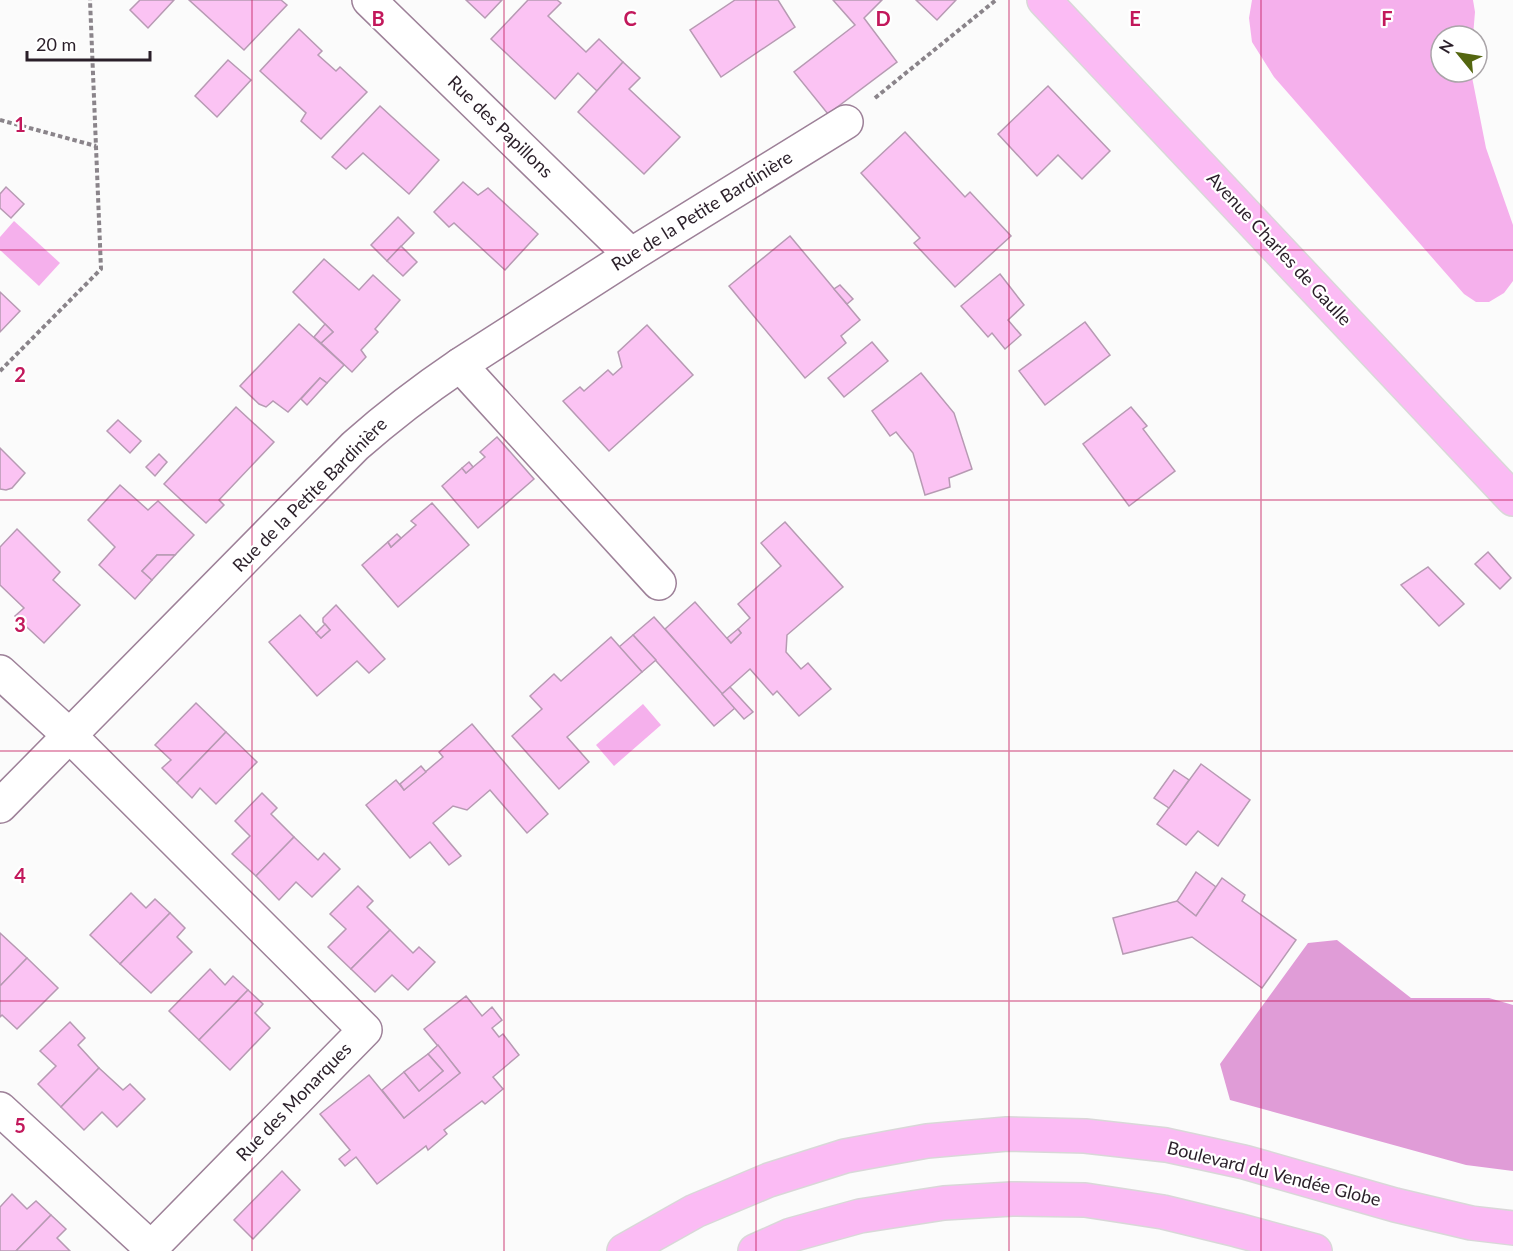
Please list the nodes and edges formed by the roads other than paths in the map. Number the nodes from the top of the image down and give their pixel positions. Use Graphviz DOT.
graph roads {
  1 [pos="369,0"];
  2 [pos="1050,2"];
  3 [pos="846,122"];
  4 [pos="631,255"];
  5 [pos="460,365"];
  6 [pos="1513,499"];
  7 [pos="659,583"];
  8 [pos="0,672"];
  9 [pos="70,736"];
  10 [pos="0,806"];
  11 [pos="0,1109"];
  12 [pos="1513,1228"];
  13 [pos="624,1251"];
  14 [pos="755,1251"];
  15 [pos="1315,1251"];
  1 -- 4 [label="street, Rue des Papillons"];
  2 -- 6 [label="main road, Avenue Charles de Gaulle"];
  3 -- 4 [label="street, Rue de la Petite Bardinière"];
  4 -- 5 [label="street, Rue de la Petite Bardinière"];
  5 -- 7 [label="street"];
  5 -- 9 [label="street, Rue de la Petite Bardinière"];
  8 -- 9 [label="street"];
  9 -- 10 [label="street, Rue de la Petite Bardinière"];
  9 -- 11 [label="street, Rue des Monarques"];
  12 -- 13 [label="main road, Boulevard du Vendée Globe"];
  14 -- 15 [label="main road"];
}
